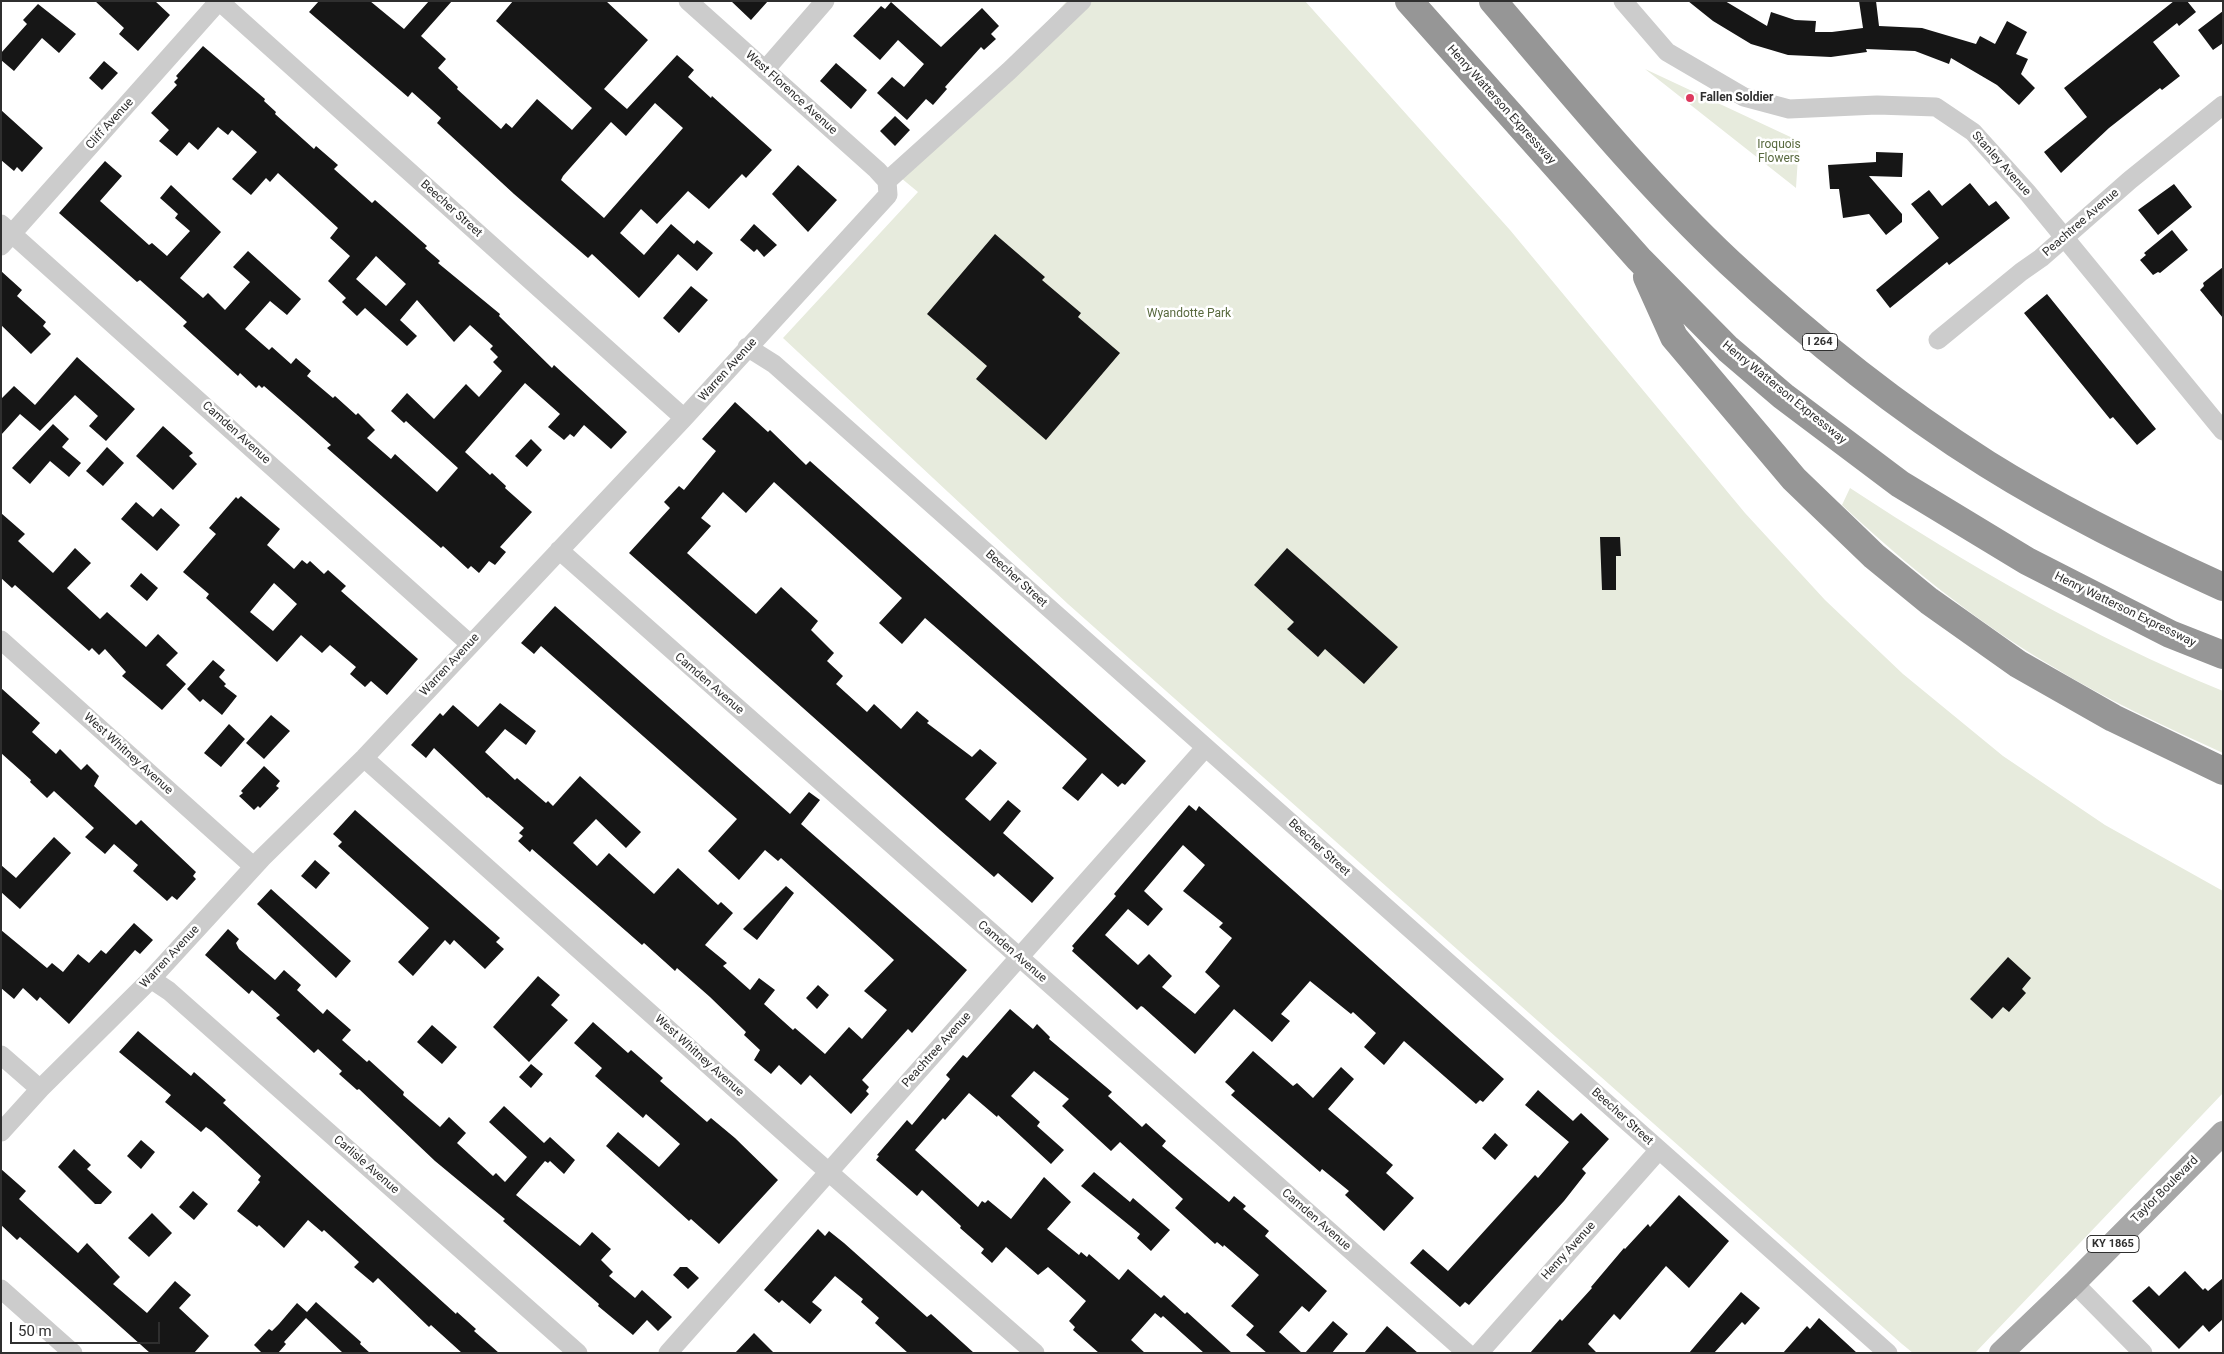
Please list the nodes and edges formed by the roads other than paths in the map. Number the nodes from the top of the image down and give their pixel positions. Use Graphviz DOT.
graph roads {
  1 [pos="219,1"];
  2 [pos="688,1"];
  3 [pos="825,1"];
  4 [pos="1082,1"];
  5 [pos="1409,1"];
  6 [pos="1493,1"];
  7 [pos="1623,1"];
  8 [pos="765,70"];
  9 [pos="2223,105"];
  10 [pos="887,185"];
  11 [pos="5,235"];
  12 [pos="2065,238"];
  13 [pos="1639,259"];
  14 [pos="1938,340"];
  15 [pos="747,347"];
  16 [pos="684,418"];
  17 [pos="2223,431"];
  18 [pos="559,550"];
  19 [pos="2223,587"];
  20 [pos="1,640"];
  21 [pos="470,644"];
  22 [pos="2223,655"];
  23 [pos="1206,748"];
  24 [pos="364,758"];
  25 [pos="2223,771"];
  26 [pos="254,867"];
  27 [pos="1019,957"];
  28 [pos="151,979"];
  29 [pos="1,1055"];
  30 [pos="40,1090"];
  31 [pos="1,1132"];
  32 [pos="2223,1133"];
  33 [pos="1660,1150"];
  34 [pos="829,1171"];
  35 [pos="2074,1283"];
  36 [pos="1,1289"];
  37 [pos="1884,1352"];
  38 [pos="73,1353"];
  39 [pos="578,1353"];
  40 [pos="668,1353"];
  41 [pos="1035,1353"];
  42 [pos="1467,1353"];
  43 [pos="1479,1353"];
  44 [pos="2001,1353"];
  45 [pos="2143,1353"];
  1 -- 11 [label="street, Cliff Avenue"];
  1 -- 16 [label="street, Beecher Street"];
  2 -- 8 [label="street, West Florence Avenue"];
  3 -- 8 [label="street"];
  4 -- 10 [label="street, Warren Avenue"];
  5 -- 13 [label="highway, Henry Watterson Expressway"];
  6 -- 19 [label="highway, I 264"];
  7 -- 12 [label="street, Stanley Avenue"];
  8 -- 10 [label="street, West Florence Avenue"];
  9 -- 12 [label="street, Peachtree Avenue"];
  10 -- 15 [label="street, Warren Avenue"];
  11 -- 21 [label="street, Camden Avenue"];
  12 -- 14 [label="street, Peachtree Avenue"];
  12 -- 17 [label="street, Stanley Avenue"];
  13 -- 22 [label="highway, Henry Watterson Expressway"];
  13 -- 25 [label="highway"];
  15 -- 16 [label="street, Warren Avenue"];
  15 -- 23 [label="street, Beecher Street"];
  16 -- 18 [label="street, Warren Avenue"];
  18 -- 21 [label="street, Warren Avenue"];
  18 -- 27 [label="street, Camden Avenue"];
  20 -- 26 [label="street, West Whitney Avenue"];
  21 -- 24 [label="street, Warren Avenue"];
  23 -- 27 [label="street, Peachtree Avenue"];
  23 -- 33 [label="street, Beecher Street"];
  24 -- 26 [label="street, Warren Avenue"];
  24 -- 34 [label="street, West Whitney Avenue"];
  26 -- 28 [label="street, Warren Avenue"];
  27 -- 34 [label="street, Peachtree Avenue"];
  27 -- 42 [label="street, Camden Avenue"];
  28 -- 30 [label="street, Warren Avenue"];
  28 -- 39 [label="street, Carlisle Avenue"];
  29 -- 30 [label="street"];
  30 -- 31 [label="street, Warren Avenue"];
  32 -- 35 [label="main road, Taylor Boulevard / KY 1865"];
  33 -- 37 [label="street, Beecher Street"];
  33 -- 43 [label="street, Henry Avenue"];
  34 -- 40 [label="street, Peachtree Avenue"];
  34 -- 41 [label="street, West Whitney Avenue"];
  35 -- 44 [label="main road, Taylor Boulevard / KY 1865"];
  35 -- 45 [label="street"];
  36 -- 38 [label="street"];
}
